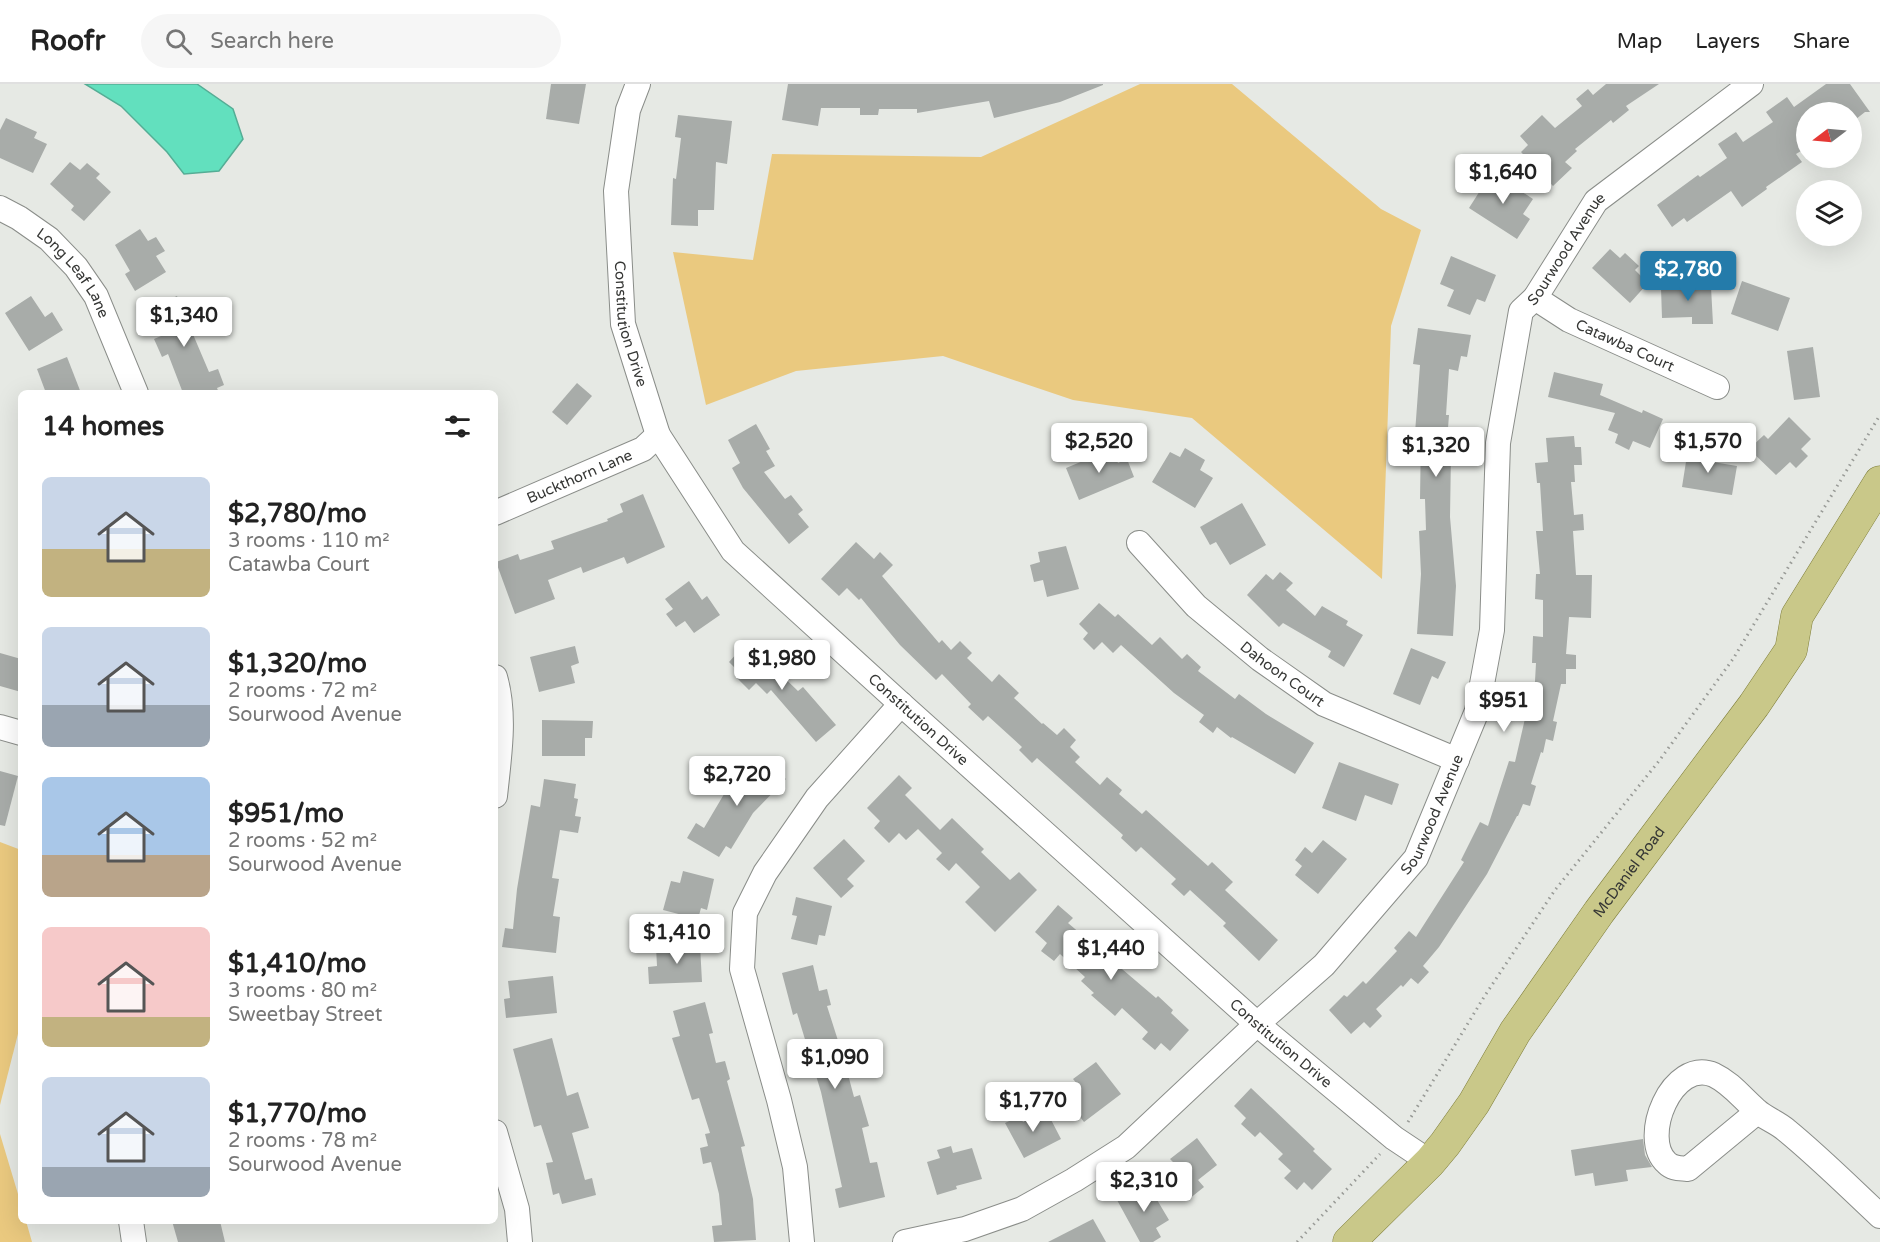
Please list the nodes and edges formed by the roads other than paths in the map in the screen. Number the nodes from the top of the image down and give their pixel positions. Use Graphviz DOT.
graph roads {
  1 [pos="638,84"];
  2 [pos="1751,84"];
  3 [pos="0,208"];
  4 [pos="1535,298"];
  5 [pos="1717,387"];
  6 [pos="135,390"];
  7 [pos="658,435"];
  8 [pos="1880,482"];
  9 [pos="498,512"];
  10 [pos="1139,543"];
  11 [pos="498,689"];
  12 [pos="901,704"];
  13 [pos="0,727"];
  14 [pos="18,732"];
  15 [pos="1457,760"];
  16 [pos="498,770"];
  17 [pos="1257,1024"];
  18 [pos="1757,1112"];
  19 [pos="498,1142"];
  20 [pos="1430,1162"];
  21 [pos="1880,1216"];
  22 [pos="131,1224"];
  23 [pos="134,1242"];
  24 [pos="520,1242"];
  25 [pos="802,1242"];
  26 [pos="905,1242"];
  27 [pos="1349,1242"];
  1 -- 7 [label="street, Constitution Drive"];
  2 -- 4 [label="street, Sourwood Avenue"];
  3 -- 6 [label="street, Long Leaf Lane"];
  4 -- 5 [label="street, Catawba Court"];
  4 -- 15 [label="street, Sourwood Avenue"];
  7 -- 9 [label="street, Buckthorn Lane"];
  7 -- 12 [label="street, Constitution Drive"];
  8 -- 20 [label="main road, McDaniel Road"];
  10 -- 15 [label="street, Dahoon Court"];
  11 -- 16 [label="street"];
  12 -- 17 [label="street, Constitution Drive"];
  12 -- 25 [label="street"];
  13 -- 14 [label="street"];
  15 -- 17 [label="street, Sourwood Avenue"];
  17 -- 20 [label="street, Constitution Drive"];
  17 -- 26 [label="street, Sourwood Avenue"];
  18 -- 21 [label="street"];
  19 -- 24 [label="street"];
  20 -- 27 [label="main road, McDaniel Road"];
  22 -- 23 [label="street"];
}
